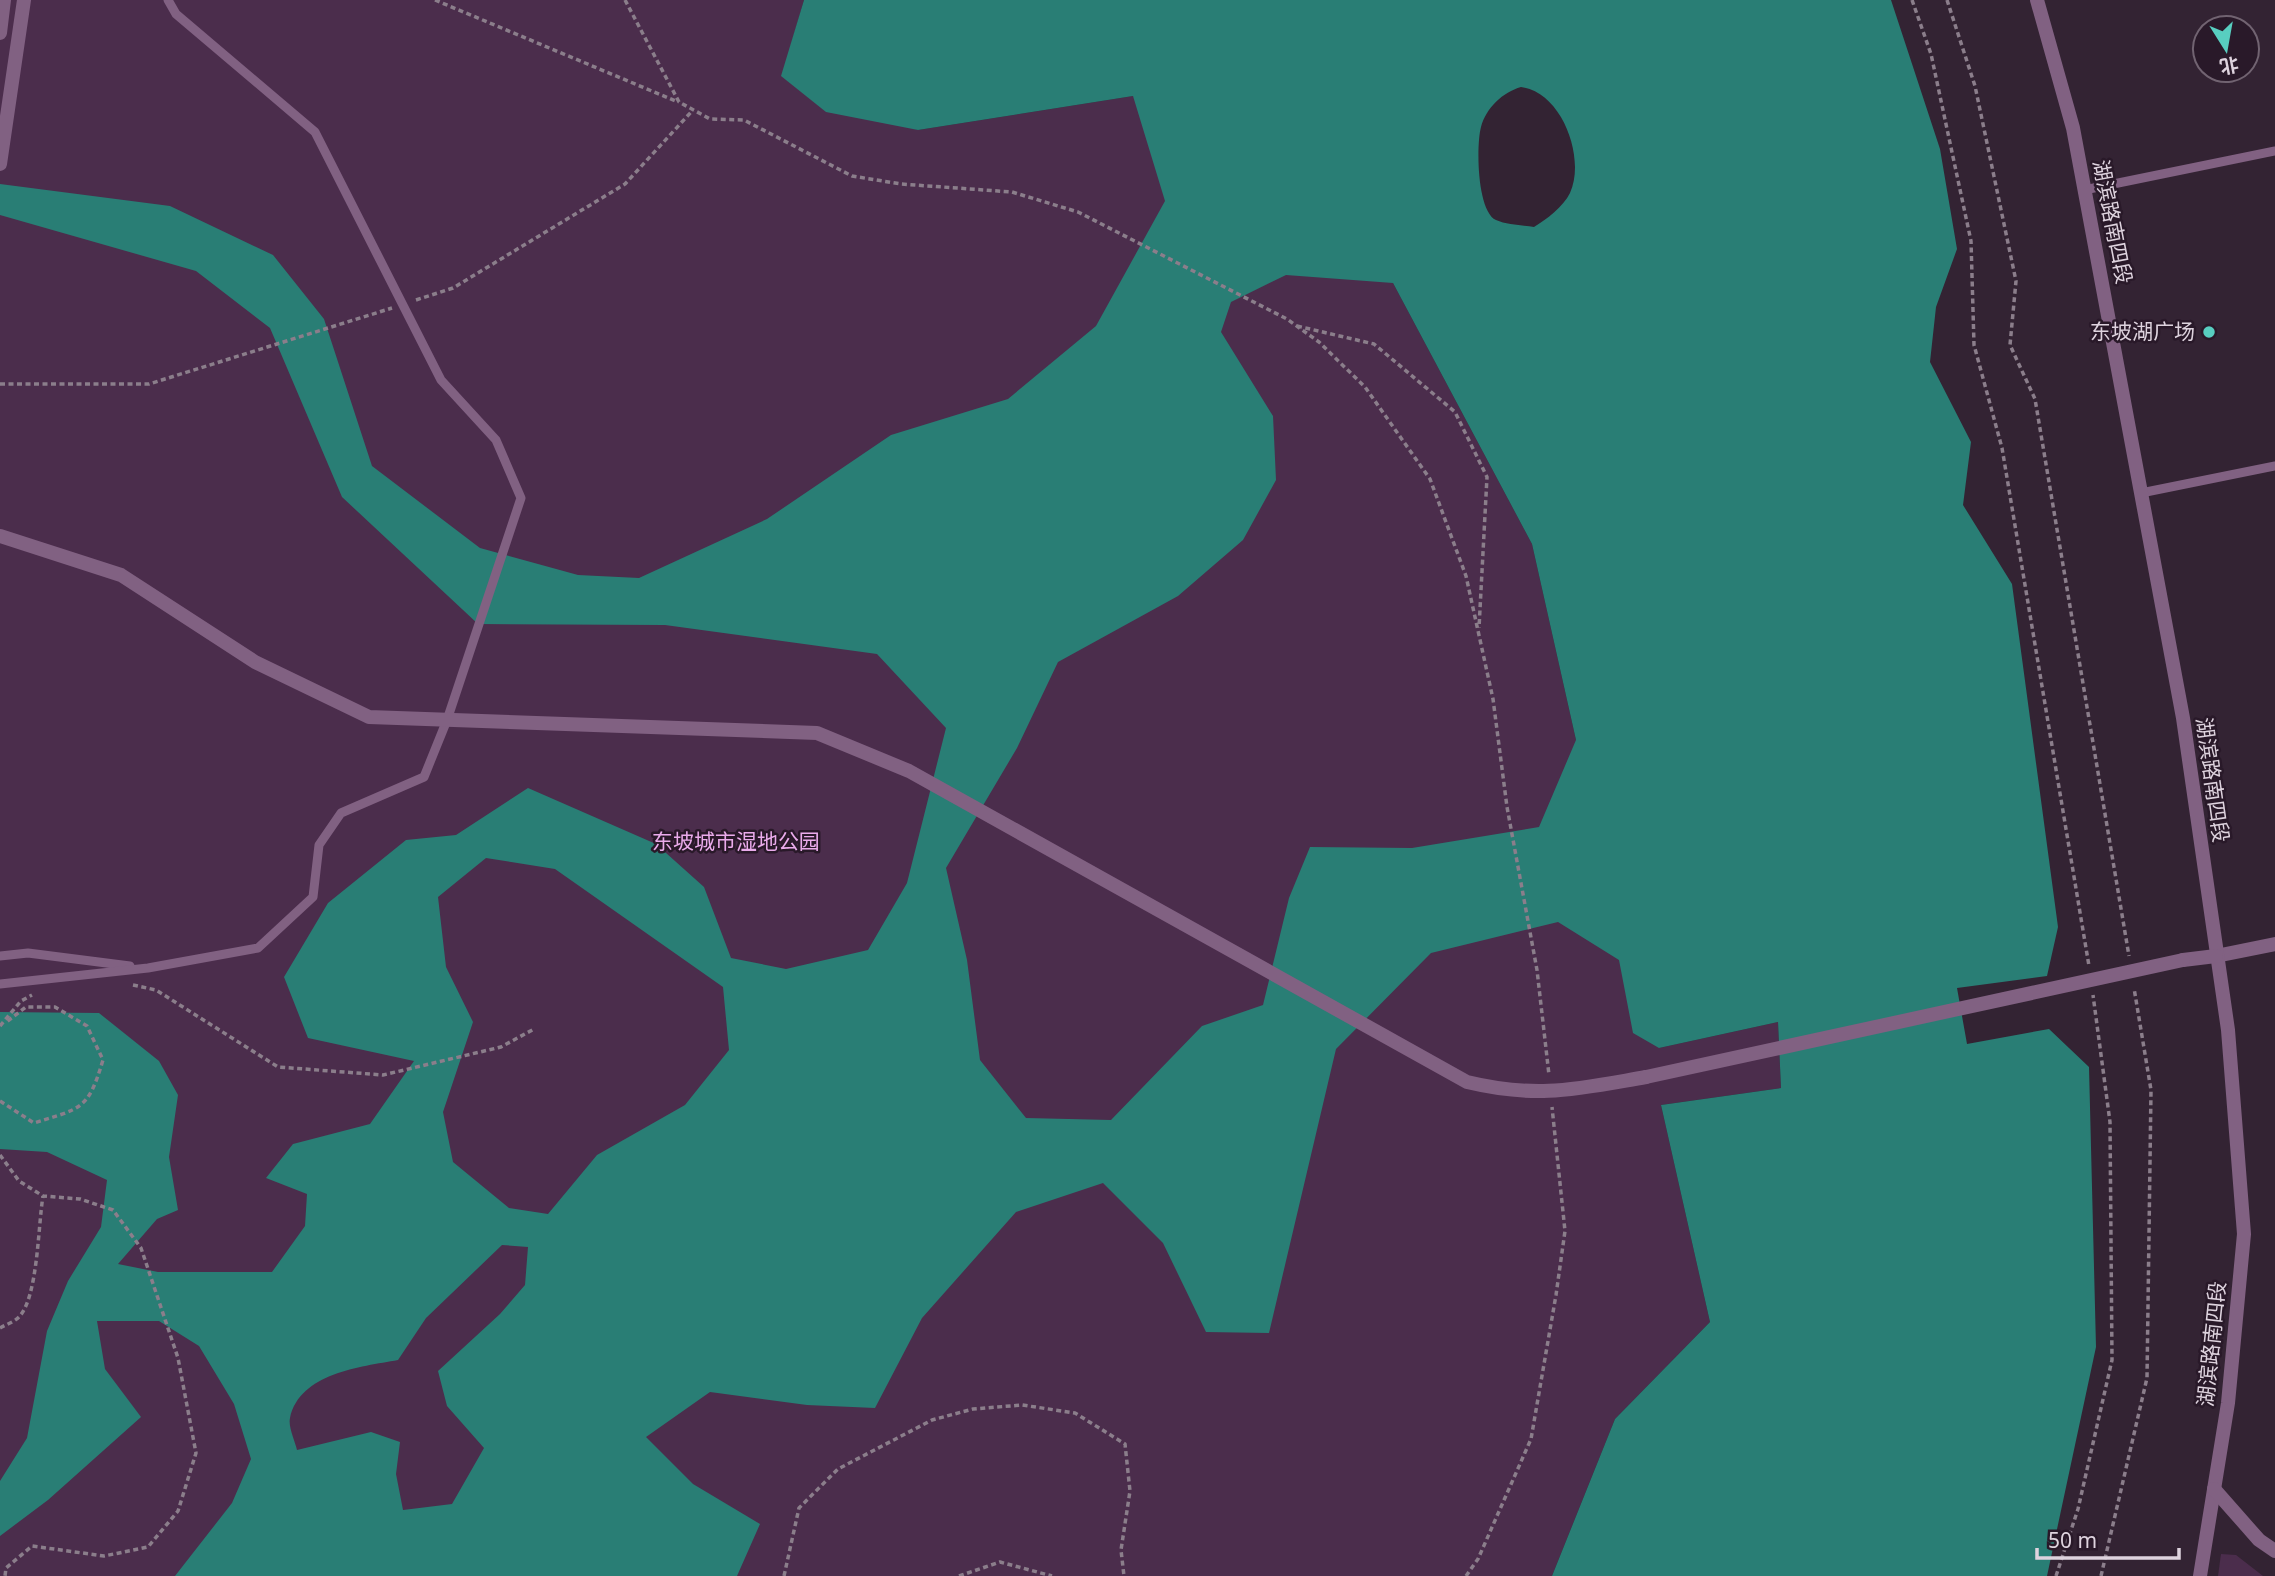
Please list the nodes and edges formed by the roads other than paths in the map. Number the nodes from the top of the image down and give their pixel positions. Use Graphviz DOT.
graph roads {
  1 [pos="4,0"];
  2 [pos="24,0"];
  3 [pos="168,0"];
  4 [pos="2037,0"];
  5 [pos="0,33"];
  6 [pos="2275,150"];
  7 [pos="0,164"];
  8 [pos="2084,190"];
  9 [pos="2275,466"];
  10 [pos="2141,493"];
  11 [pos="0,536"];
  12 [pos="447,720"];
  13 [pos="2275,944"];
  14 [pos="0,956"];
  15 [pos="2216,956"];
  16 [pos="148,968"];
  17 [pos="0,984"];
  18 [pos="2214,1489"];
  19 [pos="2275,1551"];
  20 [pos="2200,1576"];
  1 -- 5 [label="street"];
  2 -- 7 [label="street"];
  3 -- 12 [label="lane"];
  4 -- 8 [label="street, 湖滨路南四段"];
  6 -- 8 [label="lane"];
  8 -- 10 [label="street, 湖滨路南四段"];
  9 -- 10 [label="lane"];
  10 -- 15 [label="street, 湖滨路南四段"];
  11 -- 12 [label="street"];
  12 -- 15 [label="street, bridge"];
  12 -- 16 [label="lane"];
  13 -- 15 [label="street"];
  14 -- 16 [label="lane"];
  15 -- 18 [label="street, 湖滨路南四段"];
  16 -- 17 [label="lane"];
  18 -- 19 [label="street"];
  18 -- 20 [label="street, 湖滨路南四段"];
}
